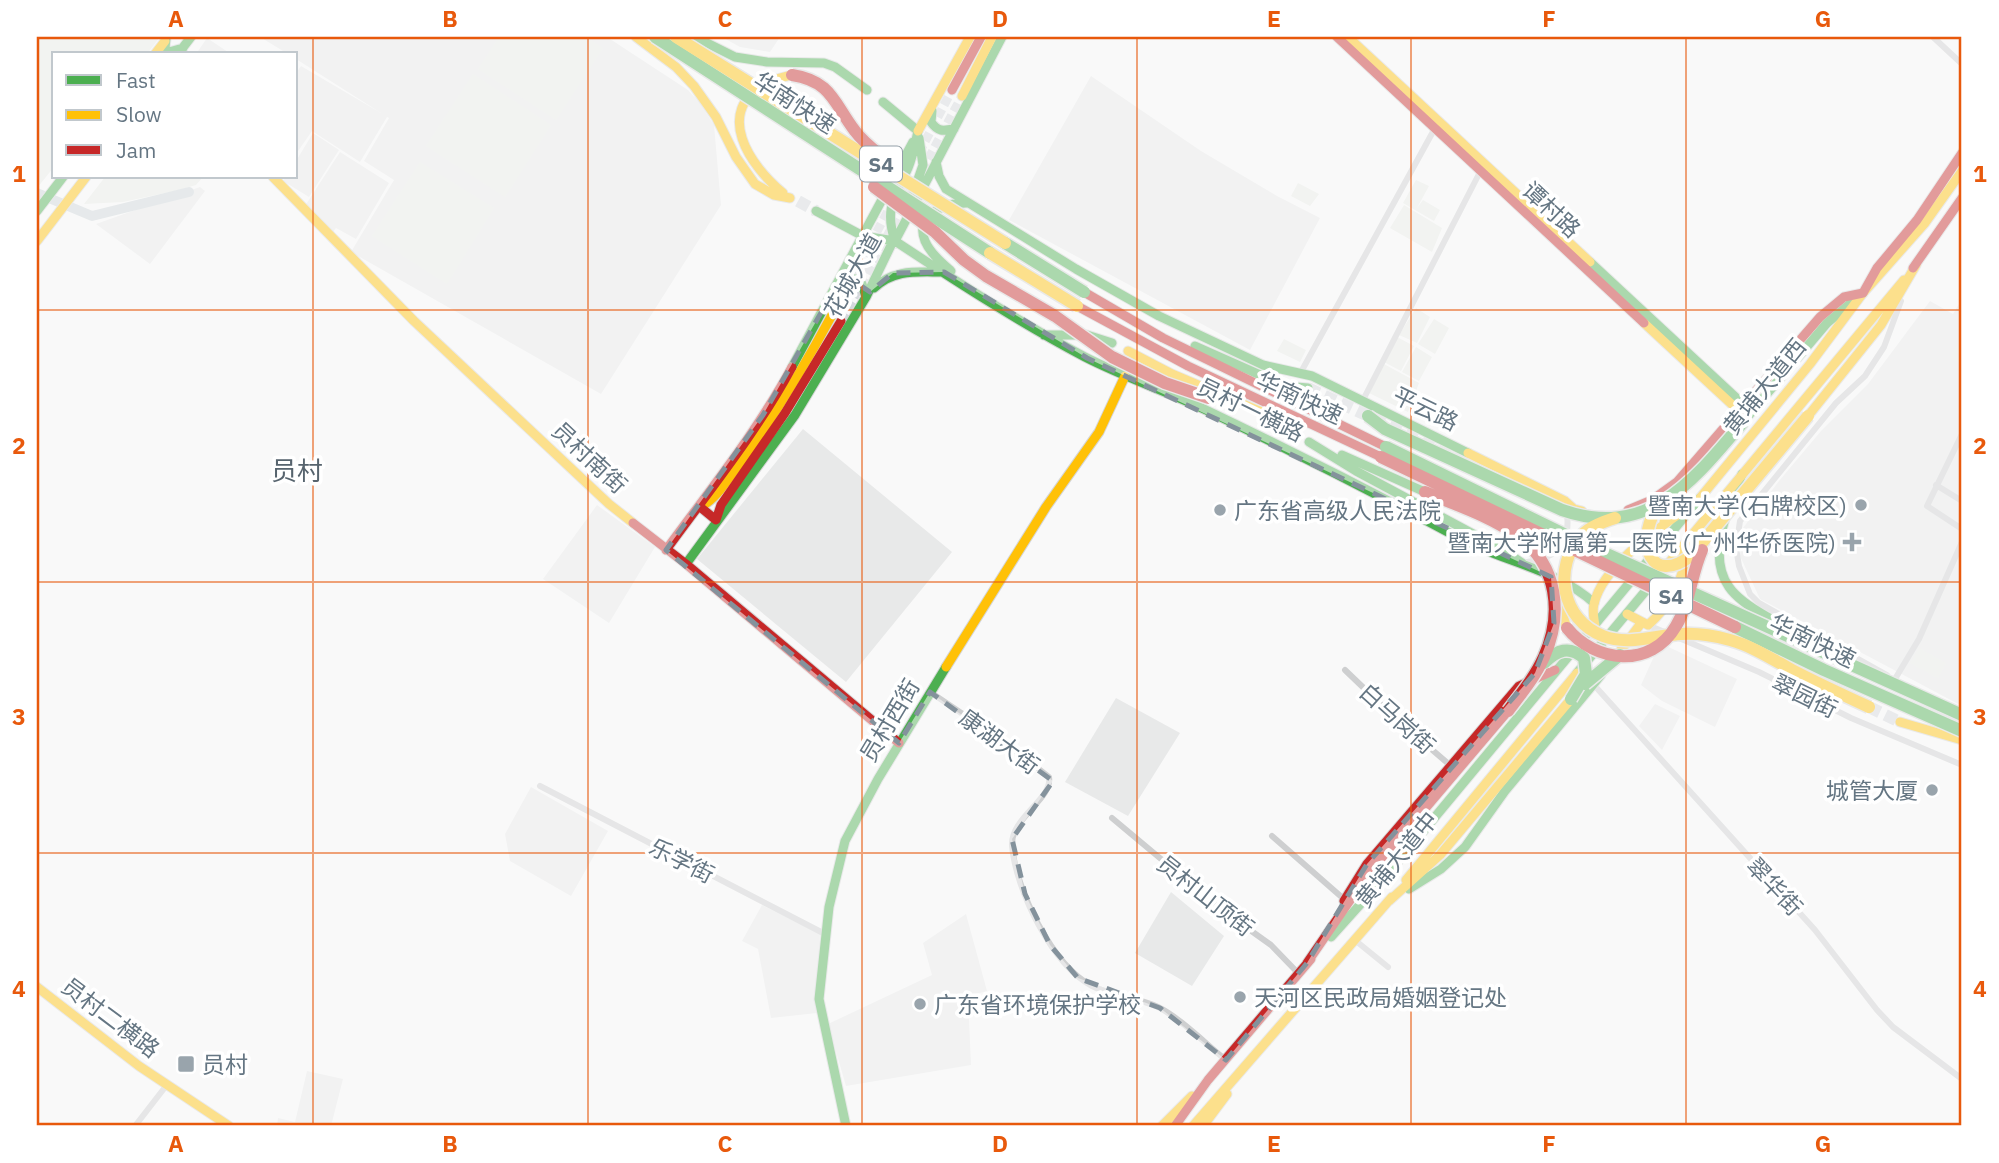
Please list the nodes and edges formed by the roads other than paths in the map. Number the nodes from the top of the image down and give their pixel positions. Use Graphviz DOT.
graph roads {
  1 [pos="191,37"];
  2 [pos="636,37"];
  3 [pos="655,37"];
  4 [pos="676,37"];
  5 [pos="695,37"];
  6 [pos="970,37"];
  7 [pos="981,37"];
  8 [pos="992,37"];
  9 [pos="1002,37"];
  10 [pos="1337,37"];
  11 [pos="1348,37"];
  12 [pos="1933,37"];
  13 [pos="167,38"];
  14 [pos="180,51"];
  15 [pos="1962,64"];
  16 [pos="867,90"];
  17 [pos="883,102"];
  18 [pos="932,107"];
  19 [pos="1435,128"];
  20 [pos="954,129"];
  21 [pos="918,131"];
  22 [pos="810,137"];
  23 [pos="1962,153"];
  24 [pos="936,162"];
  25 [pos="1480,170"];
  26 [pos="1962,171"];
  27 [pos="274,178"];
  28 [pos="62,179"];
  29 [pos="83,181"];
  30 [pos="1961,201"];
  31 [pos="938,202"];
  32 [pos="968,203"];
  33 [pos="37,211"];
  34 [pos="816,211"];
  35 [pos="861,237"];
  36 [pos="37,241"];
  37 [pos="895,241"];
  38 [pos="1916,265"];
  39 [pos="944,272"];
  40 [pos="965,285"];
  41 [pos="1906,286"];
  42 [pos="835,288"];
  43 [pos="1084,292"];
  44 [pos="1863,293"];
  45 [pos="866,297"];
  46 [pos="1044,335"];
  47 [pos="1112,343"];
  48 [pos="1128,351"];
  49 [pos="1861,352"];
  50 [pos="1873,364"];
  51 [pos="1301,372"];
  52 [pos="1125,376"];
  53 [pos="1308,388"];
  54 [pos="1363,400"];
  55 [pos="1742,412"];
  56 [pos="1368,416"];
  57 [pos="1962,434"];
  58 [pos="1309,442"];
  59 [pos="1384,452"];
  60 [pos="1301,456"];
  61 [pos="1742,474"];
  62 [pos="1936,485"];
  63 [pos="1669,489"];
  64 [pos="1962,500"];
  65 [pos="1565,501"];
  66 [pos="1695,503"];
  67 [pos="699,506"];
  68 [pos="1657,509"];
  69 [pos="1615,518"];
  70 [pos="1724,518"];
  71 [pos="716,520"];
  72 [pos="1664,523"];
  73 [pos="1962,529"];
  74 [pos="1691,535"];
  75 [pos="1962,542"];
  76 [pos="666,550"];
  77 [pos="1542,560"];
  78 [pos="1522,563"];
  79 [pos="686,564"];
  80 [pos="1556,595"];
  81 [pos="1594,603"];
  82 [pos="1627,614"];
  83 [pos="1645,624"];
  84 [pos="1595,626"];
  85 [pos="1660,638"];
  86 [pos="1559,668"];
  87 [pos="1345,670"];
  88 [pos="1895,679"];
  89 [pos="1594,685"];
  90 [pos="930,692"];
  91 [pos="1571,699"];
  92 [pos="1931,700"];
  93 [pos="1869,707"];
  94 [pos="1508,711"];
  95 [pos="1962,715"];
  96 [pos="1900,722"];
  97 [pos="1962,723"];
  98 [pos="1962,731"];
  99 [pos="1962,740"];
  100 [pos="899,743"];
  101 [pos="1962,765"];
  102 [pos="1451,766"];
  103 [pos="540,786"];
  104 [pos="1112,818"];
  105 [pos="1272,836"];
  106 [pos="1345,900"];
  107 [pos="1389,901"];
  108 [pos="1338,918"];
  109 [pos="825,934"];
  110 [pos="1356,941"];
  111 [pos="1307,963"];
  112 [pos="1388,967"];
  113 [pos="1299,974"];
  114 [pos="37,987"];
  115 [pos="1226,1060"];
  116 [pos="1244,1070"];
  117 [pos="1962,1079"];
  118 [pos="1208,1080"];
  119 [pos="166,1086"];
  120 [pos="135,1126"];
  121 [pos="229,1126"];
  122 [pos="846,1126"];
  123 [pos="1162,1126"];
  124 [pos="1175,1126"];
  125 [pos="1192,1126"];
  126 [pos="1203,1126"];
  1 -- 14 [label="main road"];
  2 -- 31 [label="main road, bridge"];
  3 -- 22 [label="main road, 华南快速 / S4, bridge"];
  4 -- 31 [label="main road, 华南快速 / S4, bridge"];
  5 -- 16 [label="main road"];
  6 -- 18 [label="main road, 花城大道"];
  7 -- 8 [label="main road"];
  9 -- 20 [label="main road, 花城大道"];
  10 -- 19 [label="main road, 谭村路"];
  11 -- 55 [label="main road, 谭村路"];
  12 -- 15 [label="street"];
  13 -- 14 [label="main road"];
  17 -- 21 [label="main road"];
  18 -- 20 [label="main road"];
  18 -- 21 [label="main road, 花城大道"];
  19 -- 25 [label="main road, 谭村路"];
  19 -- 51 [label="street"];
  20 -- 24 [label="main road, 花城大道"];
  21 -- 35 [label="main road, 花城大道"];
  21 -- 37 [label="main road"];
  22 -- 58 [label="main road, bridge"];
  22 -- 59 [label="main road, 华南快速 / S4, bridge"];
  23 -- 44 [label="main road"];
  24 -- 32 [label="main road, 平云路"];
  24 -- 37 [label="main road, 花城大道"];
  25 -- 54 [label="street"];
  25 -- 55 [label="main road, 谭村路"];
  26 -- 44 [label="main road, 黄埔大道西"];
  27 -- 76 [label="main road, 员村南街"];
  28 -- 33 [label="main road"];
  29 -- 36 [label="main road"];
  30 -- 38 [label="main road, 黄埔大道西"];
  31 -- 43 [label="main road, 华南快速 / S4, bridge"];
  32 -- 40 [label="main road"];
  32 -- 51 [label="main road, 平云路"];
  34 -- 35 [label="main road"];
  35 -- 37 [label="main road"];
  35 -- 42 [label="main road, 花城大道"];
  37 -- 39 [label="main road, 员村一横路"];
  37 -- 45 [label="main road, 花城大道"];
  38 -- 41 [label="main road"];
  38 -- 61 [label="main road, 黄埔大道西"];
  39 -- 40 [label="main road, 员村一横路"];
  39 -- 45 [label="main road"];
  40 -- 46 [label="main road, 员村一横路"];
  41 -- 49 [label="main road"];
  41 -- 50 [label="street"];
  42 -- 45 [label="main road"];
  42 -- 67 [label="main road, 花城大道"];
  43 -- 53 [label="main road"];
  43 -- 59 [label="main road, 华南快速 / S4"];
  44 -- 55 [label="main road"];
  44 -- 66 [label="main road, 黄埔大道西"];
  45 -- 71 [label="main road, 花城大道"];
  46 -- 47 [label="main road"];
  46 -- 52 [label="main road, 员村一横路"];
  48 -- 59 [label="main road"];
  49 -- 50 [label="street"];
  49 -- 70 [label="main road, bridge"];
  50 -- 88 [label="street"];
  51 -- 54 [label="main road, 平云路"];
  52 -- 60 [label="main road, 员村一横路"];
  52 -- 90 [label="main road, 员村西街"];
  54 -- 65 [label="main road, 平云路"];
  55 -- 63 [label="main road, 平云路"];
  55 -- 68 [label="main road, bridge"];
  56 -- 69 [label="main road, bridge"];
  57 -- 62 [label="street"];
  58 -- 60 [label="street"];
  58 -- 77 [label="main road, bridge"];
  58 -- 78 [label="main road"];
  59 -- 92 [label="main road, 华南快速 / S4, bridge"];
  59 -- 98 [label="main road, 华南快速 / S4, bridge"];
  60 -- 78 [label="main road, 员村一横路"];
  61 -- 74 [label="main road, 黄埔大道西"];
  61 -- 92 [label="main road, bridge"];
  62 -- 64 [label="street"];
  62 -- 73 [label="street"];
  63 -- 65 [label="main road, 平云路"];
  63 -- 72 [label="main road"];
  65 -- 77 [label="street"];
  66 -- 72 [label="main road"];
  66 -- 84 [label="main road, 黄埔大道西"];
  67 -- 71 [label="main road"];
  67 -- 71 [label="main road, 花城大道"];
  67 -- 76 [label="main road, 花城大道"];
  68 -- 69 [label="main road, bridge"];
  68 -- 70 [label="main road, bridge"];
  69 -- 85 [label="main road, bridge"];
  70 -- 80 [label="main road, bridge"];
  71 -- 79 [label="main road, 花城大道"];
  72 -- 81 [label="main road"];
  74 -- 82 [label="main road, 黄埔大道西"];
  74 -- 83 [label="main road"];
  75 -- 88 [label="street"];
  76 -- 79 [label="main road, 员村南街"];
  77 -- 78 [label="street"];
  77 -- 80 [label="main road, bridge"];
  78 -- 81 [label="main road, 员村一横路"];
  79 -- 100 [label="main road, 员村南街"];
  80 -- 94 [label="main road, bridge"];
  81 -- 84 [label="main road"];
  82 -- 83 [label="main road"];
  82 -- 107 [label="main road, 黄埔大道中"];
  83 -- 89 [label="main road"];
  83 -- 101 [label="street, 翠园街"];
  84 -- 86 [label="main road, 黄埔大道中"];
  85 -- 91 [label="main road, bridge"];
  85 -- 93 [label="main road, bridge"];
  86 -- 102 [label="main road"];
  86 -- 111 [label="main road, 黄埔大道中"];
  87 -- 102 [label="street, 白马岗街"];
  88 -- 97 [label="street"];
  89 -- 107 [label="main road"];
  89 -- 117 [label="street, 翠华街"];
  90 -- 100 [label="main road, 员村西街"];
  90 -- 115 [label="street, 康湖大街"];
  91 -- 94 [label="main road, bridge"];
  91 -- 107 [label="main road"];
  92 -- 95 [label="main road, 华南快速 / S4, bridge"];
  94 -- 108 [label="main road"];
  96 -- 99 [label="main road"];
  100 -- 109 [label="main road, 员村西街"];
  102 -- 106 [label="main road"];
  103 -- 109 [label="street, 乐学街"];
  104 -- 113 [label="street, 员村山顶街"];
  105 -- 106 [label="street"];
  106 -- 108 [label="main road"];
  107 -- 110 [label="main road, 黄埔大道中"];
  108 -- 111 [label="main road"];
  109 -- 122 [label="main road, 员村西街"];
  110 -- 112 [label="street"];
  110 -- 116 [label="main road, 黄埔大道中"];
  111 -- 113 [label="main road, 黄埔大道中"];
  113 -- 115 [label="main road, 黄埔大道中"];
  114 -- 119 [label="main road, 员村二横路"];
  115 -- 118 [label="main road, 黄埔大道中"];
  116 -- 125 [label="main road, 黄埔大道中"];
  116 -- 126 [label="main road"];
  118 -- 123 [label="main road"];
  118 -- 124 [label="main road, 黄埔大道中"];
  119 -- 120 [label="street"];
  119 -- 121 [label="main road, 员村二横路"];
}
